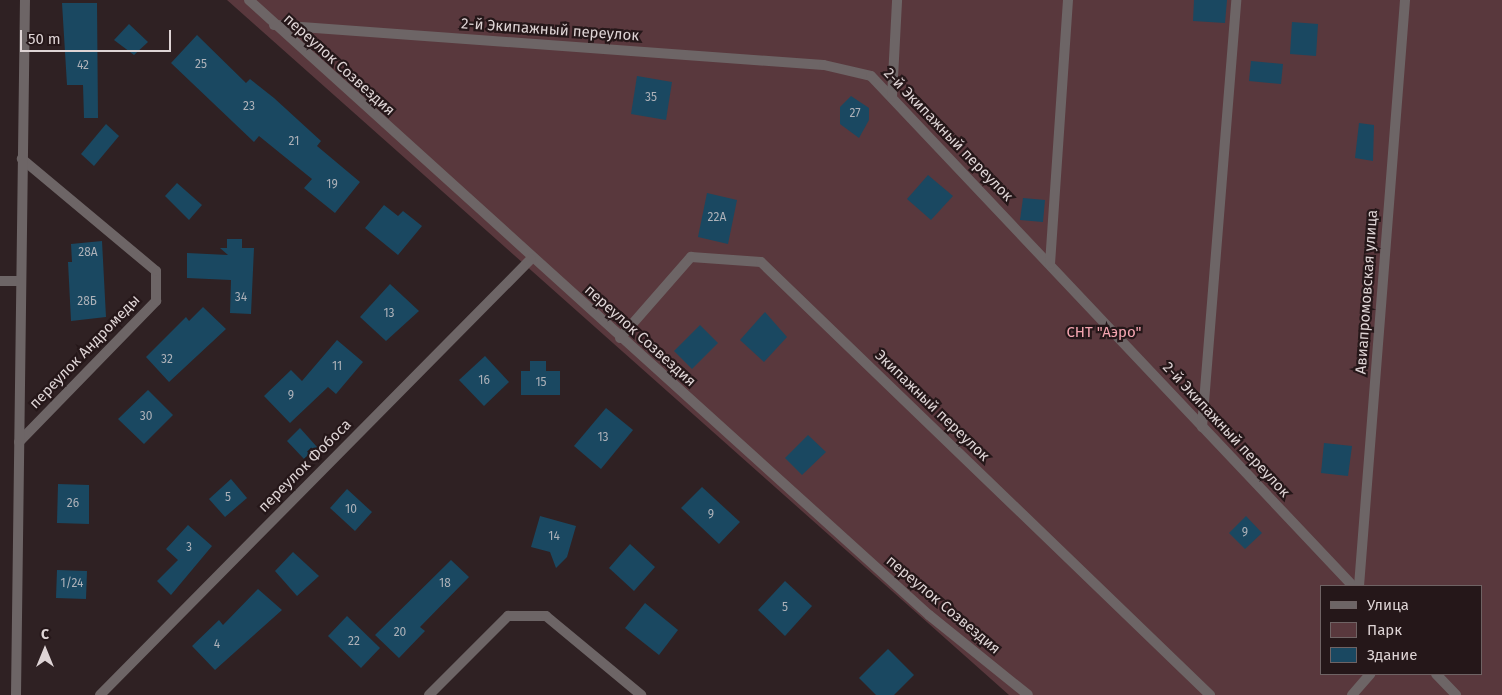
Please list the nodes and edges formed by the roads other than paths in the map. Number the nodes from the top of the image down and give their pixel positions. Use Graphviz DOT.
graph roads {
  1 [pos="25,0"];
  2 [pos="249,0"];
  3 [pos="897,0"];
  4 [pos="1068,0"];
  5 [pos="1236,0"];
  6 [pos="1405,0"];
  7 [pos="274,25"];
  8 [pos="892,97"];
  9 [pos="22,159"];
  10 [pos="531,259"];
  11 [pos="1050,264"];
  12 [pos="0,281"];
  13 [pos="21,281"];
  14 [pos="620,338"];
  15 [pos="1202,427"];
  16 [pos="19,442"];
  17 [pos="1351,585"];
  18 [pos="1359,585"];
  19 [pos="1369,675"];
  20 [pos="1437,675"];
  21 [pos="16,695"];
  22 [pos="100,695"];
  23 [pos="429,695"];
  24 [pos="641,695"];
  25 [pos="1028,695"];
  26 [pos="1210,695"];
  27 [pos="1352,695"];
  28 [pos="1456,695"];
  1 -- 9 [label="street, переулок Андромеды"];
  2 -- 7 [label="street, переулок Созвездия"];
  3 -- 8 [label="street"];
  4 -- 11 [label="street"];
  5 -- 15 [label="street"];
  6 -- 18 [label="street, Авиапромовская улица"];
  7 -- 8 [label="street, 2-й Экипажный переулок"];
  7 -- 10 [label="street, переулок Созвездия"];
  8 -- 11 [label="street, 2-й Экипажный переулок"];
  9 -- 13 [label="street, переулок Андромеды"];
  9 -- 16 [label="street, переулок Андромеды"];
  10 -- 14 [label="street, переулок Созвездия"];
  10 -- 22 [label="street, переулок Фобоса"];
  11 -- 15 [label="street, 2-й Экипажный переулок"];
  12 -- 13 [label="street"];
  13 -- 16 [label="street, переулок Андромеды"];
  14 -- 25 [label="street, переулок Созвездия"];
  14 -- 26 [label="street, Экипажный переулок"];
  15 -- 17 [label="street, 2-й Экипажный переулок"];
  16 -- 21 [label="street, переулок Андромеды"];
  19 -- 27 [label="street"];
  20 -- 28 [label="street"];
  23 -- 24 [label="street"];
}
